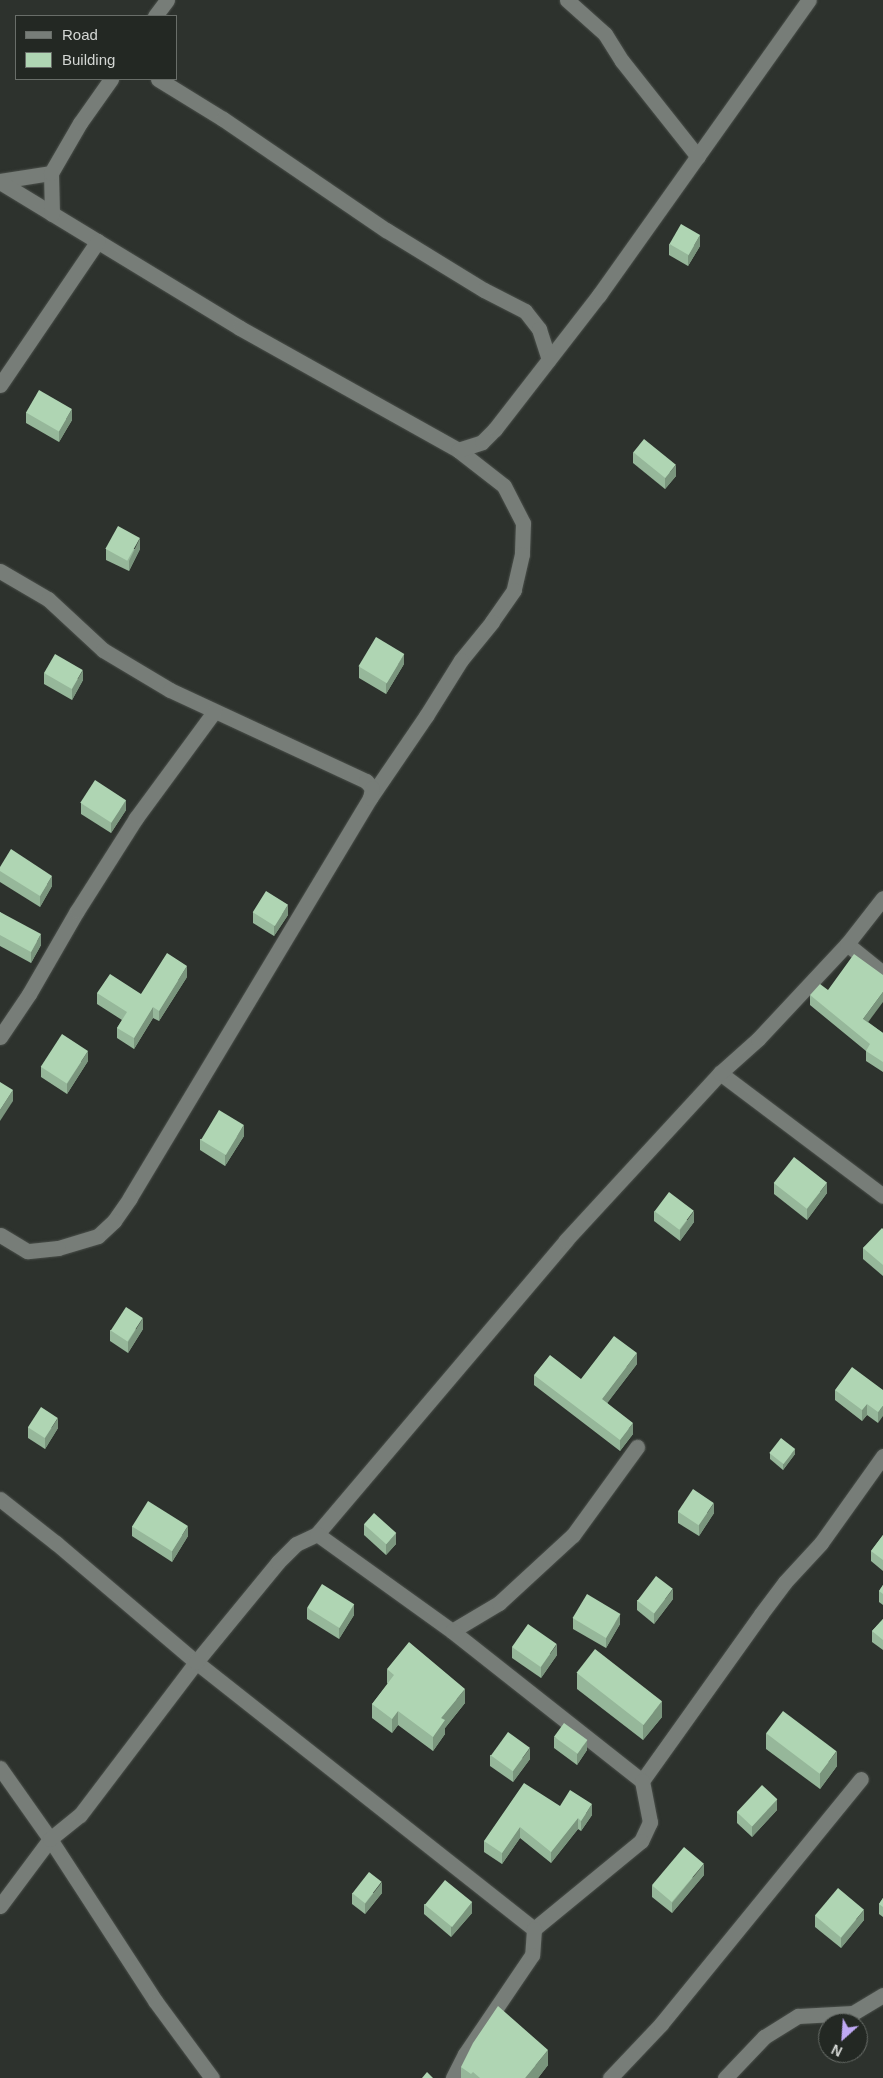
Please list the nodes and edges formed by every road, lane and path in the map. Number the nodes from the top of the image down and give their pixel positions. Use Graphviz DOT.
graph roads {
  1 [pos="167,0"];
  2 [pos="567,0"];
  3 [pos="809,0"];
  4 [pos="156,15"];
  5 [pos="110,80"];
  6 [pos="160,80"];
  7 [pos="698,157"];
  8 [pos="51,173"];
  9 [pos="0,181"];
  10 [pos="52,214"];
  11 [pos="98,241"];
  12 [pos="549,359"];
  13 [pos="0,385"];
  14 [pos="458,450"];
  15 [pos="0,571"];
  16 [pos="214,712"];
  17 [pos="370,798"];
  18 [pos="883,898"];
  19 [pos="847,944"];
  20 [pos="883,973"];
  21 [pos="0,1037"];
  22 [pos="720,1072"];
  23 [pos="883,1196"];
  24 [pos="0,1235"];
  25 [pos="637,1447"];
  26 [pos="883,1456"];
  27 [pos="0,1499"];
  28 [pos="317,1534"];
  29 [pos="452,1631"];
  30 [pos="196,1662"];
  31 [pos="0,1768"];
  32 [pos="861,1779"];
  33 [pos="642,1782"];
  34 [pos="50,1839"];
  35 [pos="0,1906"];
  36 [pos="534,1929"];
  37 [pos="883,1995"];
  38 [pos="212,2078"];
  39 [pos="453,2078"];
  40 [pos="610,2078"];
  41 [pos="725,2078"];
  1 -- 4 [label="street"];
  2 -- 7 [label="street"];
  3 -- 7 [label="street"];
  5 -- 8 [label="street"];
  6 -- 12 [label="street"];
  7 -- 12 [label="street"];
  8 -- 9 [label="street"];
  8 -- 10 [label="street"];
  9 -- 10 [label="street"];
  10 -- 11 [label="street"];
  11 -- 13 [label="street"];
  11 -- 14 [label="street"];
  12 -- 14 [label="street"];
  14 -- 17 [label="street"];
  15 -- 16 [label="street"];
  16 -- 17 [label="street"];
  16 -- 21 [label="street"];
  17 -- 24 [label="street"];
  18 -- 19 [label="street"];
  19 -- 20 [label="street"];
  19 -- 22 [label="street"];
  22 -- 23 [label="street"];
  22 -- 28 [label="street"];
  25 -- 29 [label="street"];
  26 -- 33 [label="street"];
  27 -- 30 [label="street"];
  28 -- 29 [label="street"];
  28 -- 30 [label="street"];
  29 -- 33 [label="street"];
  30 -- 34 [label="street"];
  30 -- 36 [label="street"];
  31 -- 34 [label="street"];
  32 -- 40 [label="street"];
  33 -- 36 [label="street"];
  34 -- 35 [label="street"];
  34 -- 38 [label="street"];
  36 -- 39 [label="street"];
  37 -- 41 [label="street"];
}
